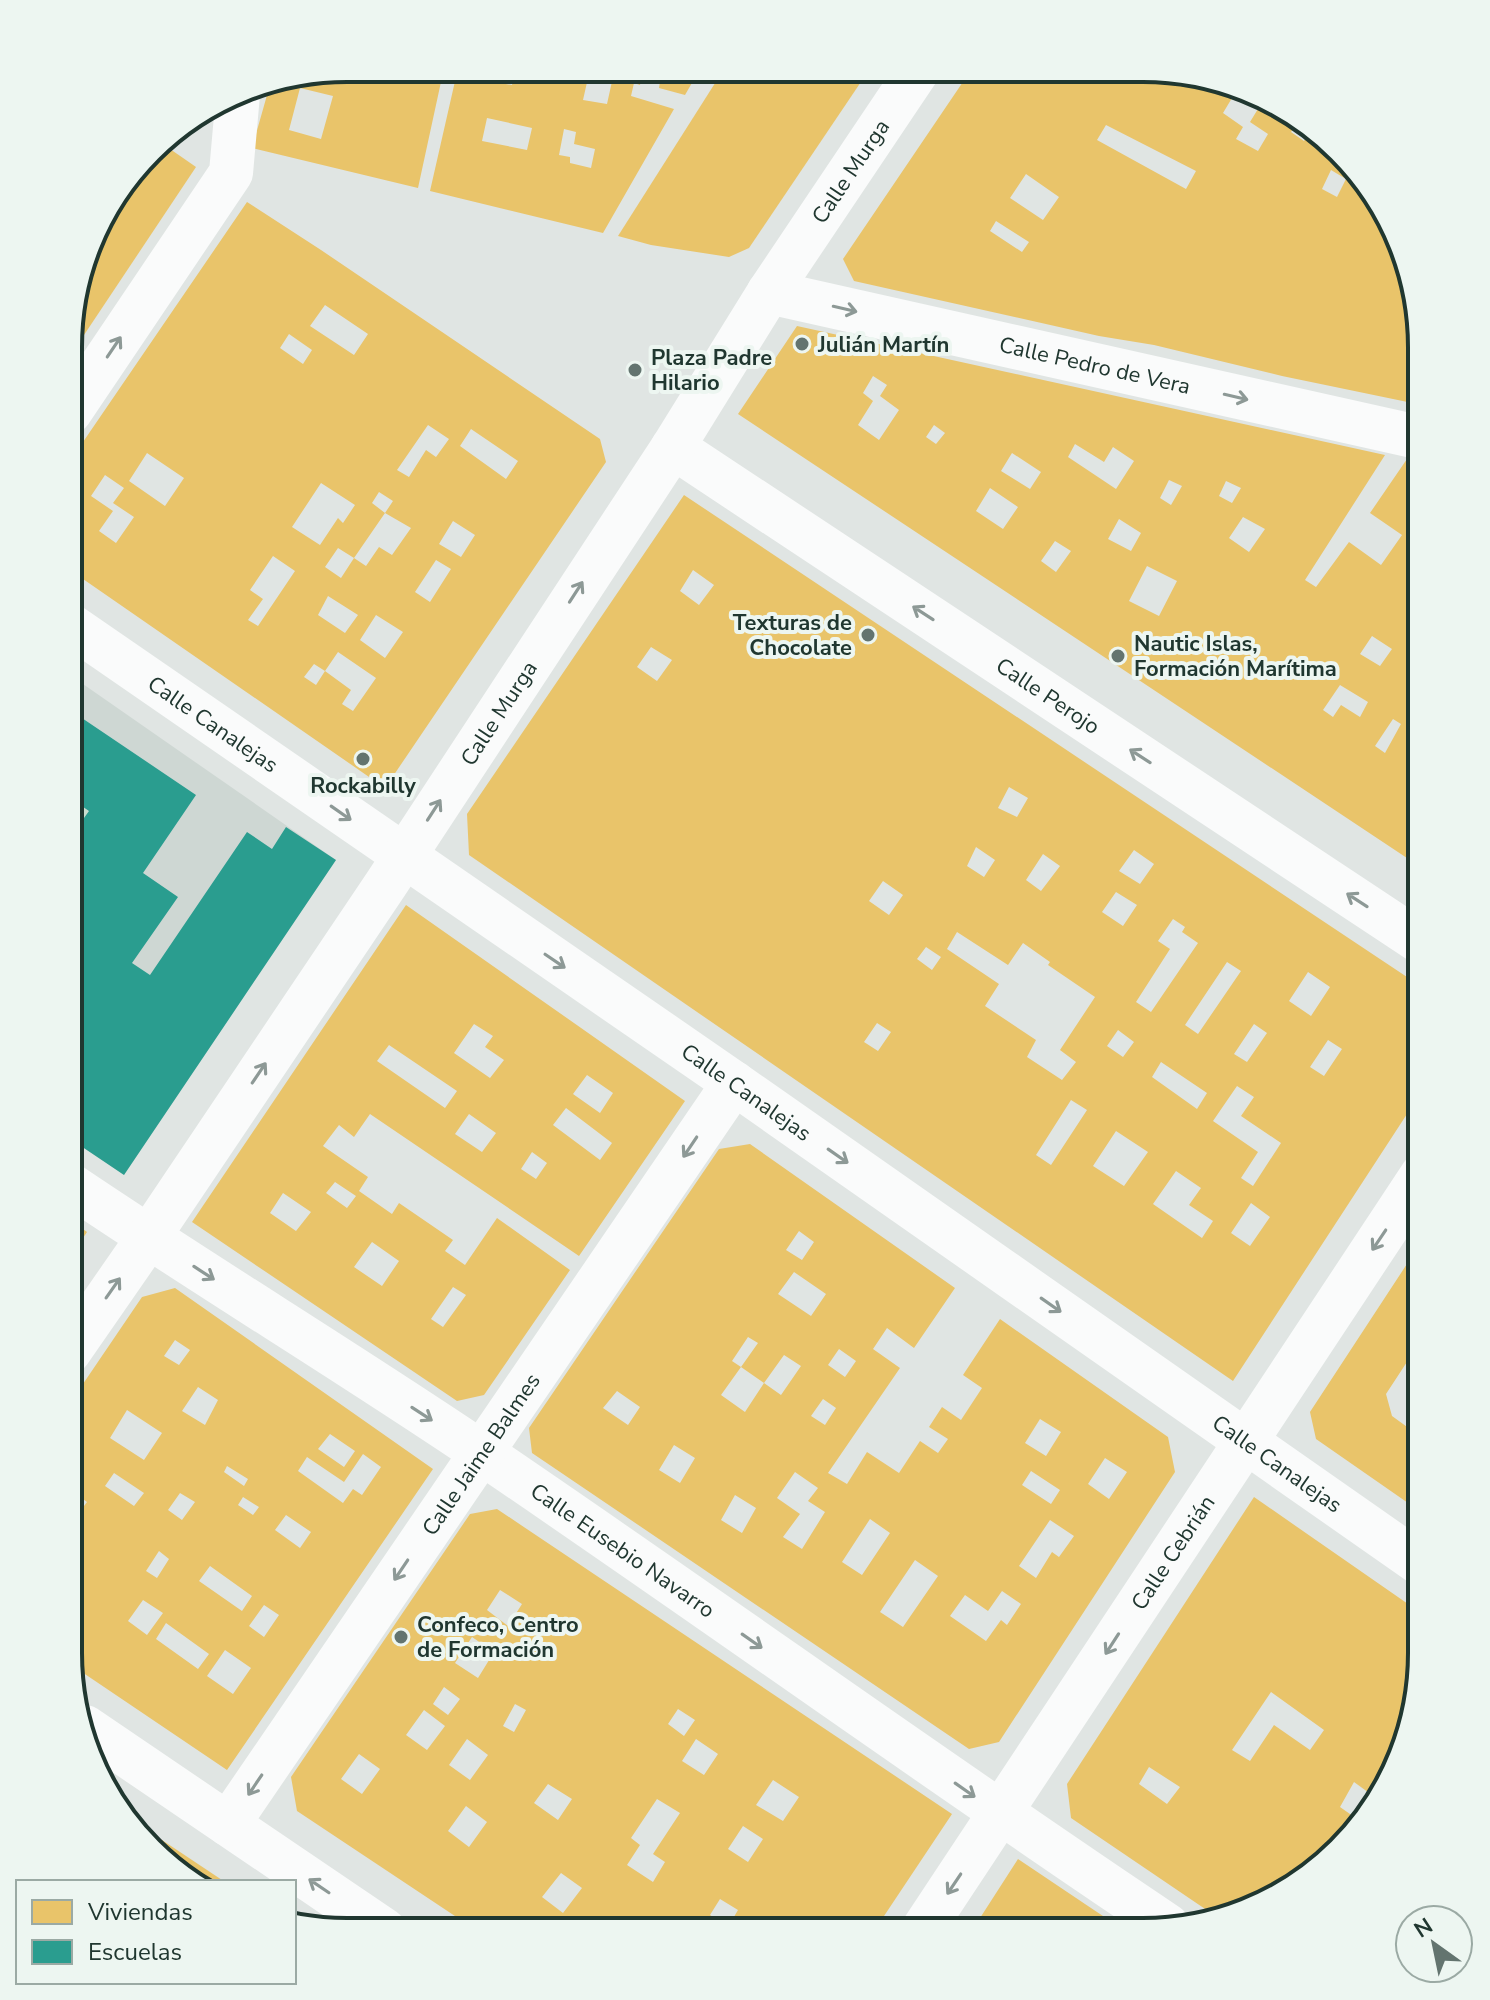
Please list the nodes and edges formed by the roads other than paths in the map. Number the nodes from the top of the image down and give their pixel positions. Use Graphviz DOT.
graph roads {
  1 [pos="910,82"];
  2 [pos="237,106"];
  3 [pos="769,292"];
  4 [pos="82,394"];
  5 [pos="1408,435"];
  6 [pos="673,447"];
  7 [pos="82,633"];
  8 [pos="404,857"];
  9 [pos="1408,933"];
  10 [pos="734,1083"];
  11 [pos="82,1193"];
  12 [pos="1407,1197"];
  13 [pos="148,1238"];
  14 [pos="82,1333"];
  15 [pos="1246,1440"];
  16 [pos="480,1452"];
  17 [pos="1407,1554"];
  18 [pos="95,1734"];
  19 [pos="1000,1814"];
  20 [pos="228,1824"];
  21 [pos="1155,1917"];
  22 [pos="366,1918"];
  23 [pos="931,1918"];
  1 -- 3 [label="street, Calle Murga"];
  4 -- 2 [label="street, one-way"];
  3 -- 5 [label="street, Calle Pedro de Vera, one-way"];
  3 -- 6 [label="street, Calle Murga"];
  8 -- 6 [label="street, Calle Murga, one-way"];
  9 -- 6 [label="street, Calle Perojo, one-way"];
  7 -- 8 [label="street, Calle Canalejas, one-way"];
  8 -- 10 [label="street, Calle Canalejas, one-way"];
  13 -- 8 [label="street, Calle Murga, one-way"];
  10 -- 15 [label="street, Calle Canalejas, one-way"];
  10 -- 16 [label="street, Calle Jaime Balmes, one-way"];
  11 -- 13 [label="street, Calle Eusebio Navarro"];
  12 -- 15 [label="street, Calle Cebrián, one-way"];
  14 -- 13 [label="street, Calle Murga, one-way"];
  13 -- 16 [label="street, Calle Eusebio Navarro, one-way"];
  15 -- 17 [label="street, Calle Canalejas"];
  15 -- 19 [label="street, Calle Cebrián, one-way"];
  16 -- 19 [label="street, Calle Eusebio Navarro, one-way"];
  16 -- 20 [label="street, Calle Jaime Balmes, one-way"];
  18 -- 20 [label="street"];
  19 -- 21 [label="street, Calle Eusebio Navarro"];
  19 -- 23 [label="street, Calle Cebrián, one-way"];
  22 -- 20 [label="street, one-way"];
}
